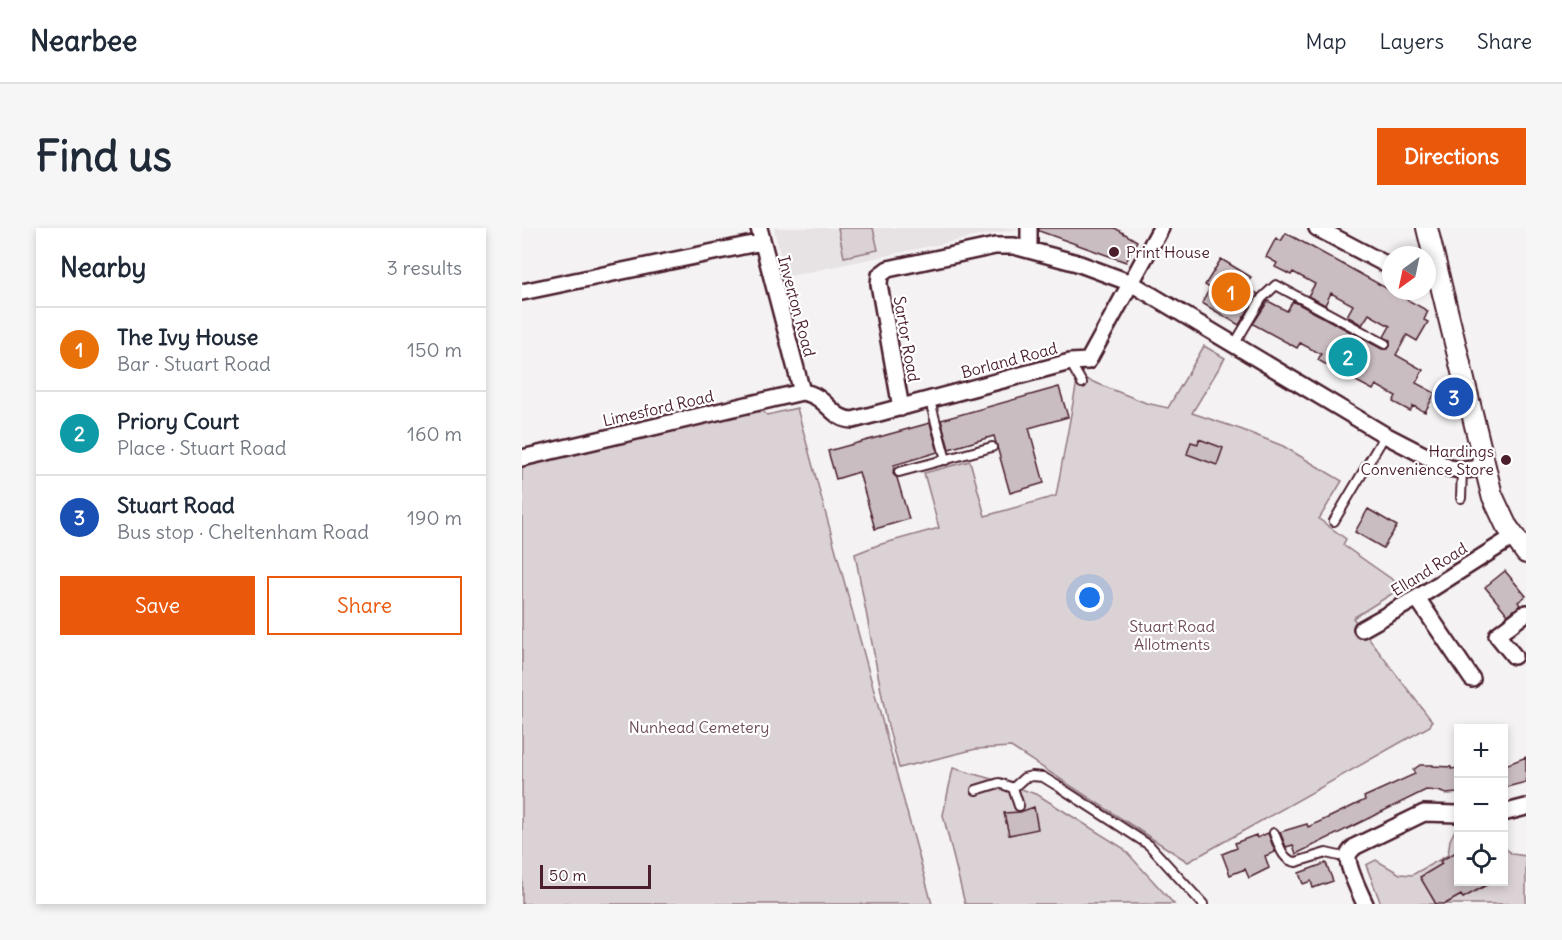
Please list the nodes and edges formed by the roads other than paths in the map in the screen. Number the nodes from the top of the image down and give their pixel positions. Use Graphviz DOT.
graph roads {
  1 [pos="1029,228"];
  2 [pos="1161,228"];
  3 [pos="1317,228"];
  4 [pos="1427,228"];
  5 [pos="761,235"];
  6 [pos="1429,246"];
  7 [pos="1029,249"];
  8 [pos="1382,262"];
  9 [pos="1131,283"];
  10 [pos="1436,291"];
  11 [pos="522,292"];
  12 [pos="1385,344"];
  13 [pos="1234,345"];
  14 [pos="1070,362"];
  15 [pos="1082,382"];
  16 [pos="802,392"];
  17 [pos="930,401"];
  18 [pos="901,408"];
  19 [pos="1385,435"];
  20 [pos="992,447"];
  21 [pos="522,458"];
  22 [pos="946,460"];
  23 [pos="1484,468"];
  24 [pos="1462,470"];
  25 [pos="899,472"];
  26 [pos="1461,498"];
  27 [pos="1334,521"];
  28 [pos="1513,537"];
  29 [pos="1526,554"];
  30 [pos="1417,598"];
  31 [pos="1526,613"];
  32 [pos="1362,629"];
  33 [pos="1514,656"];
  34 [pos="1472,679"];
  35 [pos="1013,788"];
  36 [pos="976,790"];
  37 [pos="1019,806"];
  38 [pos="1526,807"];
  39 [pos="1508,812"];
  40 [pos="1454,814"];
  41 [pos="1274,833"];
  42 [pos="1348,855"];
  43 [pos="1203,904"];
  44 [pos="1365,904"];
  1 -- 7 [label="street"];
  2 -- 9 [label="street, Borland Road"];
  3 -- 8 [label="street"];
  4 -- 6 [label="street"];
  5 -- 11 [label="street"];
  5 -- 16 [label="street, Inverton Road"];
  7 -- 9 [label="street"];
  7 -- 18 [label="street, Sartor Road"];
  9 -- 13 [label="street"];
  9 -- 14 [label="street, Borland Road"];
  10 -- 23 [label="street"];
  12 -- 13 [label="lane"];
  13 -- 19 [label="street"];
  14 -- 15 [label="lane"];
  14 -- 17 [label="street, Borland Road"];
  16 -- 18 [label="street, Borland Road"];
  16 -- 21 [label="street, Limesford Road"];
  17 -- 18 [label="street, Borland Road"];
  17 -- 22 [label="lane"];
  19 -- 24 [label="street"];
  19 -- 27 [label="lane"];
  20 -- 22 [label="lane"];
  22 -- 25 [label="lane"];
  23 -- 24 [label="street"];
  23 -- 28 [label="street"];
  24 -- 26 [label="lane"];
  28 -- 29 [label="street"];
  28 -- 30 [label="street, Elland Road"];
  30 -- 32 [label="street, Elland Road"];
  30 -- 34 [label="street"];
  31 -- 33 [label="street"];
  35 -- 36 [label="lane"];
  35 -- 37 [label="lane"];
  35 -- 43 [label="lane"];
  38 -- 39 [label="street"];
  40 -- 42 [label="street"];
  41 -- 42 [label="lane"];
  42 -- 44 [label="street"];
}
